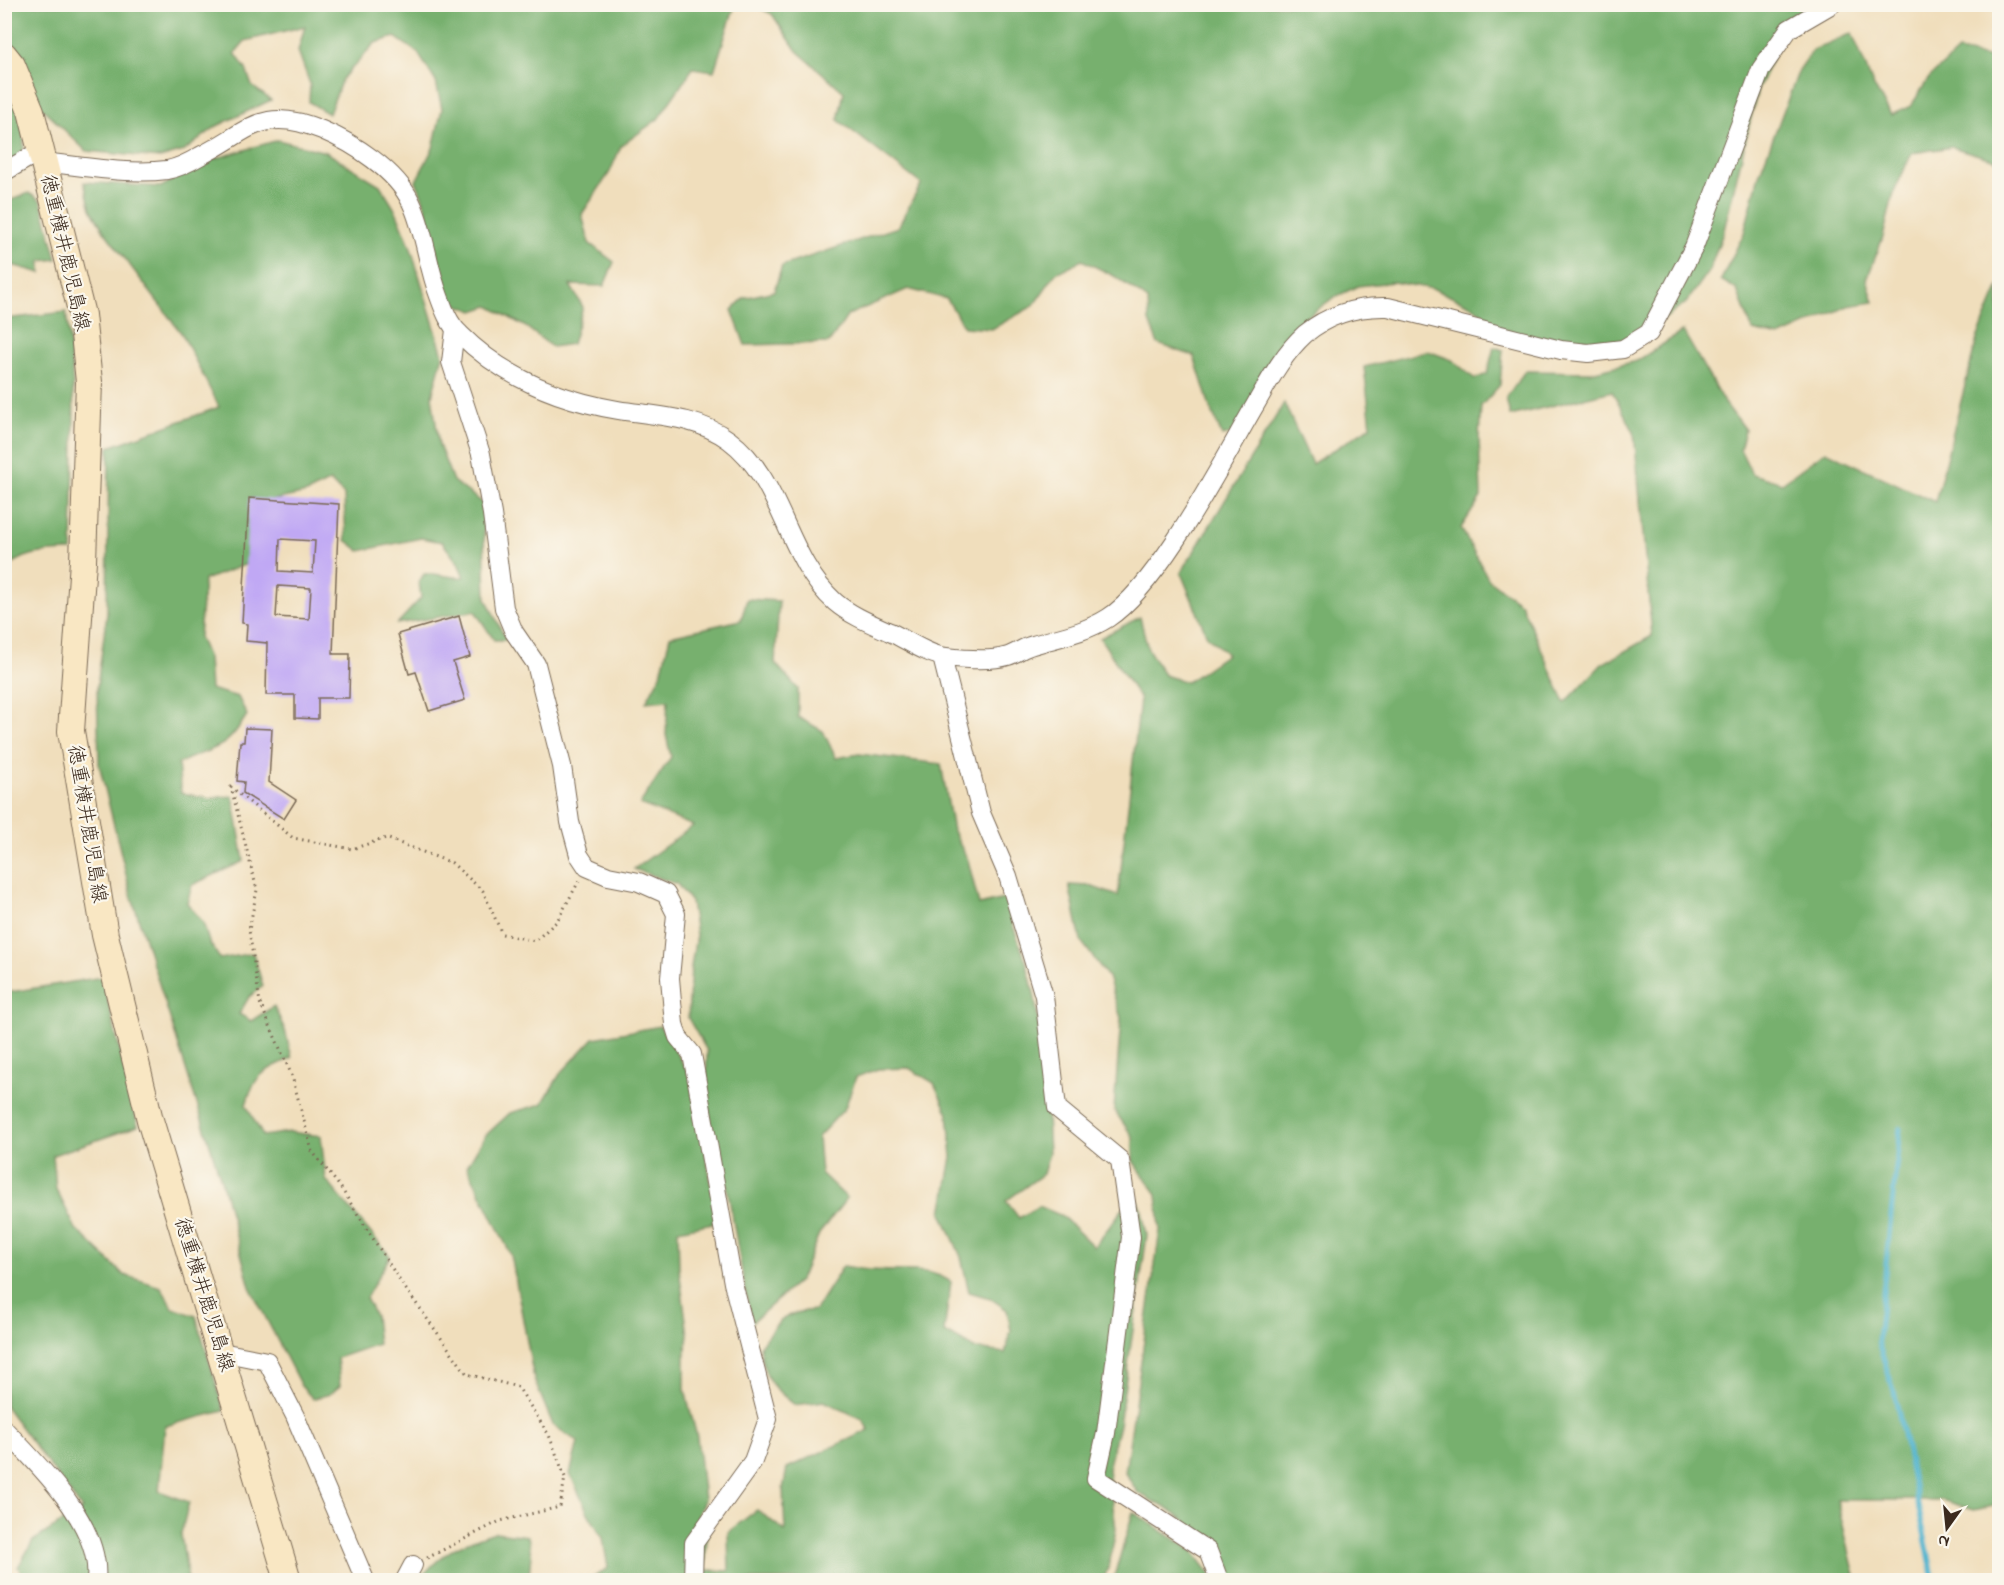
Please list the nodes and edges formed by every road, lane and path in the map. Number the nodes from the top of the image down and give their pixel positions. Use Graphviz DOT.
graph roads {
  1 [pos="1832,4"];
  2 [pos="4,55"];
  3 [pos="41,157"];
  4 [pos="4,172"];
  5 [pos="455,330"];
  6 [pos="942,657"];
  7 [pos="587,867"];
  8 [pos="221,1352"];
  9 [pos="4,1429"];
  10 [pos="409,1573"];
  11 [pos="96,1581"];
  12 [pos="288,1581"];
  13 [pos="365,1581"];
  14 [pos="693,1581"];
  15 [pos="1219,1581"];
  1 -- 6 [label="street"];
  2 -- 3 [label="main road, 徳重横井鹿児島線"];
  3 -- 4 [label="street"];
  3 -- 5 [label="street"];
  3 -- 8 [label="main road, 徳重横井鹿児島線"];
  5 -- 6 [label="street"];
  5 -- 7 [label="street"];
  6 -- 15 [label="street"];
  7 -- 10 [label="path"];
  7 -- 14 [label="street"];
  8 -- 12 [label="main road, 徳重横井鹿児島線"];
  8 -- 13 [label="street"];
  9 -- 11 [label="street"];
}
